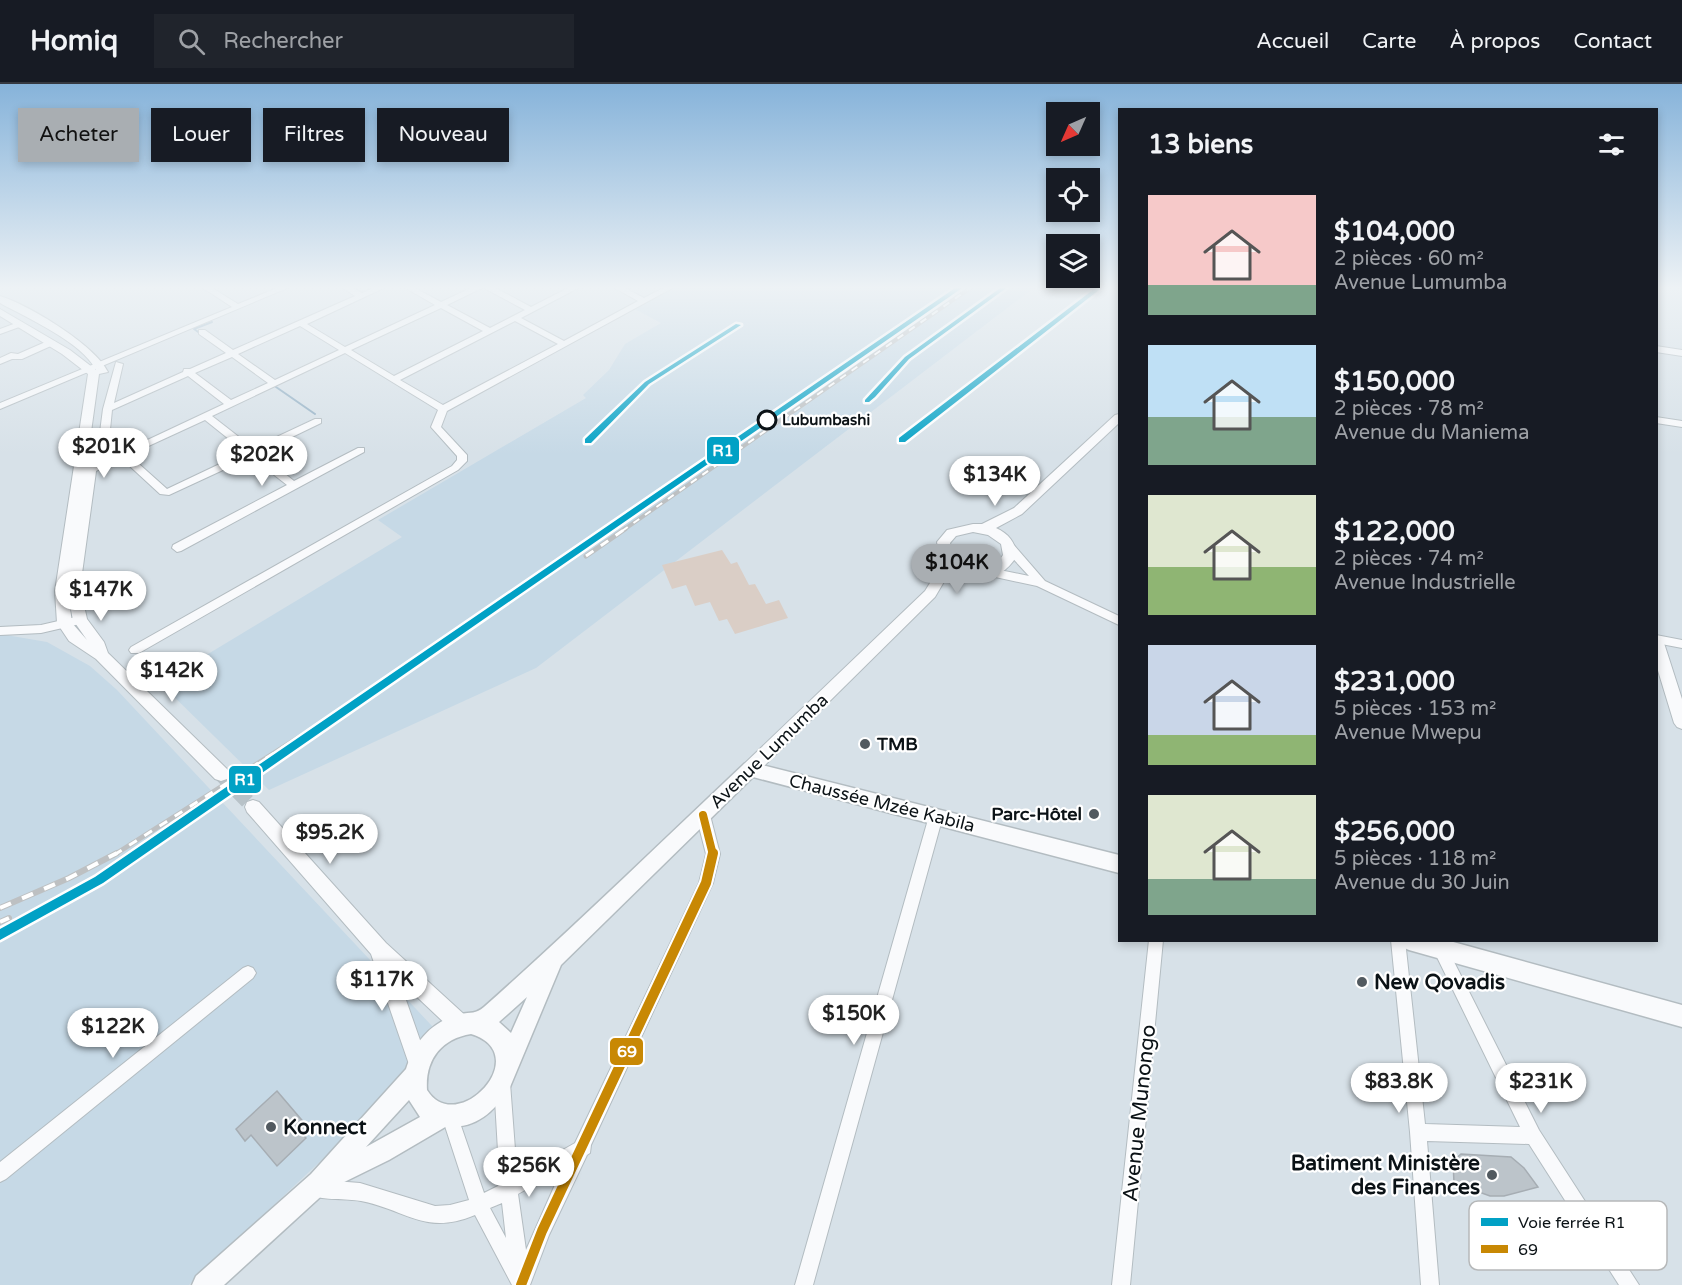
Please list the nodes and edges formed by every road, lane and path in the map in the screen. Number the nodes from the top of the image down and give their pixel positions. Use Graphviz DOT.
graph roads {
  1 [pos="50,342"];
  2 [pos="72,342"];
  3 [pos="153,342"];
  4 [pos="217,342"];
  5 [pos="255,342"];
  6 [pos="333,342"];
  7 [pos="364,342"];
  8 [pos="468,342"];
  9 [pos="560,342"];
  10 [pos="568,342"];
  11 [pos="564,344"];
  12 [pos="1658,349"];
  13 [pos="347,350"];
  14 [pos="232,352"];
  15 [pos="1682,352"];
  16 [pos="0,361"];
  17 [pos="118,364"];
  18 [pos="95,366"];
  19 [pos="187,372"];
  20 [pos="395,379"];
  21 [pos="275,384"];
  22 [pos="231,405"];
  23 [pos="0,406"];
  24 [pos="108,409"];
  25 [pos="442,409"];
  26 [pos="207,417"];
  27 [pos="1118,418"];
  28 [pos="1658,420"];
  29 [pos="318,422"];
  30 [pos="1682,424"];
  31 [pos="361,450"];
  32 [pos="252,454"];
  33 [pos="124,456"];
  34 [pos="90,471"];
  35 [pos="294,486"];
  36 [pos="1018,511"];
  37 [pos="984,529"];
  38 [pos="1008,545"];
  39 [pos="177,548"];
  40 [pos="950,561"];
  41 [pos="971,572"];
  42 [pos="990,572"];
  43 [pos="1043,583"];
  44 [pos="930,594"];
  45 [pos="80,620"];
  46 [pos="1118,620"];
  47 [pos="64,626"];
  48 [pos="0,631"];
  49 [pos="1658,640"];
  50 [pos="1682,644"];
  51 [pos="1658,646"];
  52 [pos="135,650"];
  53 [pos="101,656"];
  54 [pos="1682,723"];
  55 [pos="750,769"];
  56 [pos="220,774"];
  57 [pos="252,807"];
  58 [pos="703,815"];
  59 [pos="936,816"];
  60 [pos="1118,864"];
  61 [pos="1156,942"];
  62 [pos="1411,942"];
  63 [pos="1415,942"];
  64 [pos="379,949"];
  65 [pos="1440,949"];
  66 [pos="554,958"];
  67 [pos="248,973"];
  68 [pos="1682,1016"];
  69 [pos="471,1024"];
  70 [pos="416,1070"];
  71 [pos="504,1076"];
  72 [pos="446,1117"];
  73 [pos="1418,1132"];
  74 [pos="1533,1136"];
  75 [pos="585,1146"];
  76 [pos="0,1173"];
  77 [pos="315,1186"];
  78 [pos="509,1189"];
  79 [pos="1575,1201"];
  80 [pos="479,1205"];
  81 [pos="1620,1270"];
  82 [pos="209,1283"];
  83 [pos="521,1285"];
  84 [pos="804,1285"];
  85 [pos="1121,1285"];
  86 [pos="1430,1285"];
  87 [pos="1630,1285"];
  1 -- 16 [label="street"];
  1 -- 18 [label="main road"];
  2 -- 18 [label="main road"];
  3 -- 18 [label="street"];
  4 -- 14 [label="street"];
  5 -- 14 [label="street"];
  6 -- 13 [label="street"];
  7 -- 13 [label="street"];
  8 -- 20 [label="street"];
  9 -- 11 [label="street"];
  10 -- 11 [label="street"];
  11 -- 25 [label="street"];
  12 -- 15 [label="main road"];
  13 -- 20 [label="street"];
  13 -- 21 [label="street"];
  14 -- 19 [label="street"];
  14 -- 21 [label="street"];
  17 -- 24 [label="street"];
  18 -- 23 [label="street"];
  18 -- 34 [label="main road"];
  19 -- 22 [label="street"];
  19 -- 24 [label="street"];
  20 -- 25 [label="street"];
  21 -- 22 [label="street"];
  22 -- 26 [label="street"];
  24 -- 34 [label="street"];
  25 -- 52 [label="street"];
  26 -- 32 [label="street"];
  26 -- 33 [label="street"];
  27 -- 36 [label="main road"];
  28 -- 30 [label="street"];
  29 -- 32 [label="street"];
  31 -- 35 [label="street"];
  32 -- 33 [label="street"];
  32 -- 35 [label="street"];
  33 -- 34 [label="street"];
  34 -- 45 [label="main road"];
  34 -- 47 [label="main road"];
  35 -- 39 [label="street"];
  36 -- 37 [label="main road"];
  36 -- 38 [label="main road"];
  37 -- 38 [label="main road"];
  37 -- 40 [label="main road"];
  38 -- 42 [label="main road"];
  38 -- 43 [label="street"];
  40 -- 41 [label="main road"];
  40 -- 44 [label="main road, Avenue Lumumba"];
  41 -- 42 [label="main road"];
  41 -- 44 [label="main road"];
  42 -- 43 [label="street"];
  43 -- 46 [label="street"];
  44 -- 55 [label="main road, Avenue Lumumba"];
  45 -- 47 [label="street"];
  45 -- 53 [label="main road"];
  47 -- 48 [label="street"];
  47 -- 53 [label="main road"];
  49 -- 50 [label="street"];
  51 -- 54 [label="main road"];
  53 -- 56 [label="main road"];
  55 -- 58 [label="highway, Avenue Lumumba"];
  55 -- 59 [label="highway, Chaussée Mzée Kabila"];
  57 -- 64 [label="main road"];
  58 -- 66 [label="highway, Avenue Lumumba"];
  58 -- 75 [label="street"];
  59 -- 60 [label="highway, Chaussée Mzée Kabila"];
  59 -- 84 [label="street"];
  61 -- 85 [label="street, Avenue Munongo"];
  62 -- 73 [label="street"];
  63 -- 65 [label="highway"];
  64 -- 69 [label="main road"];
  64 -- 70 [label="main road"];
  65 -- 68 [label="highway"];
  65 -- 74 [label="street"];
  66 -- 69 [label="highway, Avenue Lumumba"];
  66 -- 71 [label="highway, Avenue Lumumba"];
  67 -- 76 [label="street"];
  69 -- 70 [label="highway, Avenue Lumumba"];
  69 -- 71 [label="highway"];
  70 -- 72 [label="highway"];
  70 -- 77 [label="highway, Avenue Lumumba"];
  71 -- 72 [label="highway, Avenue Lumumba"];
  71 -- 78 [label="street"];
  72 -- 77 [label="highway, Avenue Lumumba"];
  72 -- 80 [label="street"];
  73 -- 74 [label="street"];
  73 -- 86 [label="street"];
  74 -- 79 [label="street"];
  75 -- 78 [label="street"];
  75 -- 83 [label="street"];
  77 -- 80 [label="street"];
  77 -- 82 [label="highway, Avenue Lumumba"];
  78 -- 80 [label="street"];
  78 -- 83 [label="street"];
  80 -- 83 [label="street"];
  81 -- 87 [label="street"];
}
